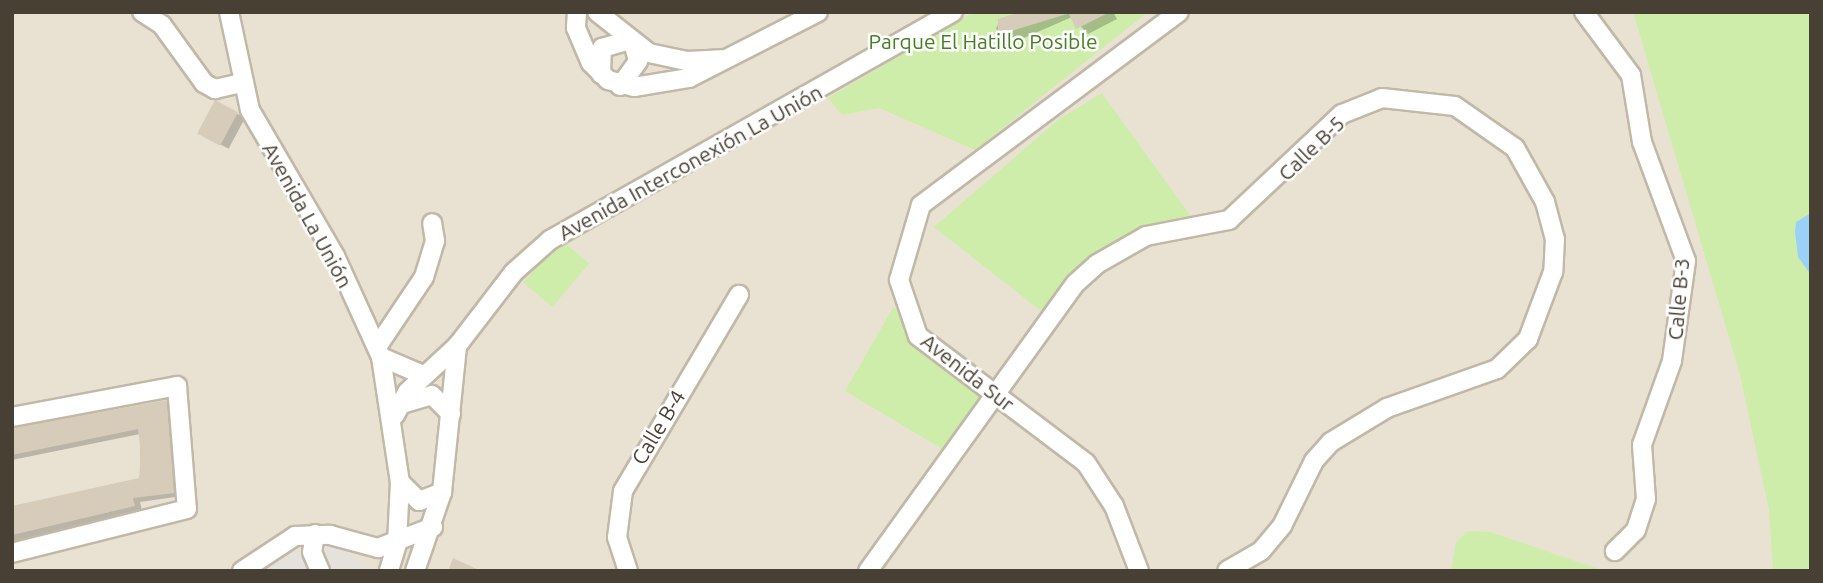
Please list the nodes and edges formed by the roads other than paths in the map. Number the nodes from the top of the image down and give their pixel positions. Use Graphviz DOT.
graph roads {
  1 [pos="142,12"];
  2 [pos="229,12"];
  3 [pos="577,12"];
  4 [pos="597,12"];
  5 [pos="818,12"];
  6 [pos="953,12"];
  7 [pos="1179,12"];
  8 [pos="1584,12"];
  9 [pos="630,43"];
  10 [pos="736,58"];
  11 [pos="601,74"];
  12 [pos="240,83"];
  13 [pos="620,86"];
  14 [pos="432,223"];
  15 [pos="738,295"];
  16 [pos="457,346"];
  17 [pos="379,352"];
  18 [pos="424,374"];
  19 [pos="997,395"];
  20 [pos="397,410"];
  21 [pos="451,414"];
  22 [pos="12,417"];
  23 [pos="400,482"];
  24 [pos="442,492"];
  25 [pos="433,527"];
  26 [pos="314,534"];
  27 [pos="397,544"];
  28 [pos="1615,551"];
  29 [pos="12,553"];
  30 [pos="242,571"];
  31 [pos="320,571"];
  32 [pos="389,571"];
  33 [pos="415,571"];
  34 [pos="628,571"];
  35 [pos="868,571"];
  36 [pos="1139,571"];
  37 [pos="1227,571"];
  1 -- 12 [label="street"];
  2 -- 12 [label="street, Avenida La Unión"];
  3 -- 11 [label="street"];
  4 -- 9 [label="street"];
  5 -- 10 [label="street"];
  6 -- 16 [label="street, Avenida Interconexión La Unión"];
  7 -- 19 [label="street, Avenida Sur"];
  8 -- 28 [label="street, Calle B-3"];
  9 -- 10 [label="street"];
  9 -- 11 [label="street"];
  9 -- 13 [label="street"];
  10 -- 13 [label="street"];
  11 -- 13 [label="street"];
  12 -- 17 [label="street, Avenida La Unión"];
  14 -- 17 [label="street"];
  15 -- 34 [label="street, Calle B-4"];
  16 -- 18 [label="street"];
  16 -- 21 [label="street"];
  17 -- 18 [label="street"];
  17 -- 20 [label="street, Avenida La Unión"];
  18 -- 20 [label="street"];
  19 -- 35 [label="street"];
  19 -- 36 [label="street, Avenida Sur"];
  19 -- 37 [label="street, Calle B-5"];
  20 -- 21 [label="street"];
  20 -- 23 [label="street, Avenida La Unión"];
  21 -- 24 [label="street"];
  22 -- 29 [label="street"];
  23 -- 24 [label="street"];
  23 -- 27 [label="street, Avenida La Unión"];
  24 -- 25 [label="street"];
  25 -- 27 [label="street"];
  25 -- 33 [label="street"];
  26 -- 27 [label="street"];
  26 -- 30 [label="street"];
  26 -- 31 [label="street"];
  27 -- 32 [label="street, Avenida La Unión"];
}
